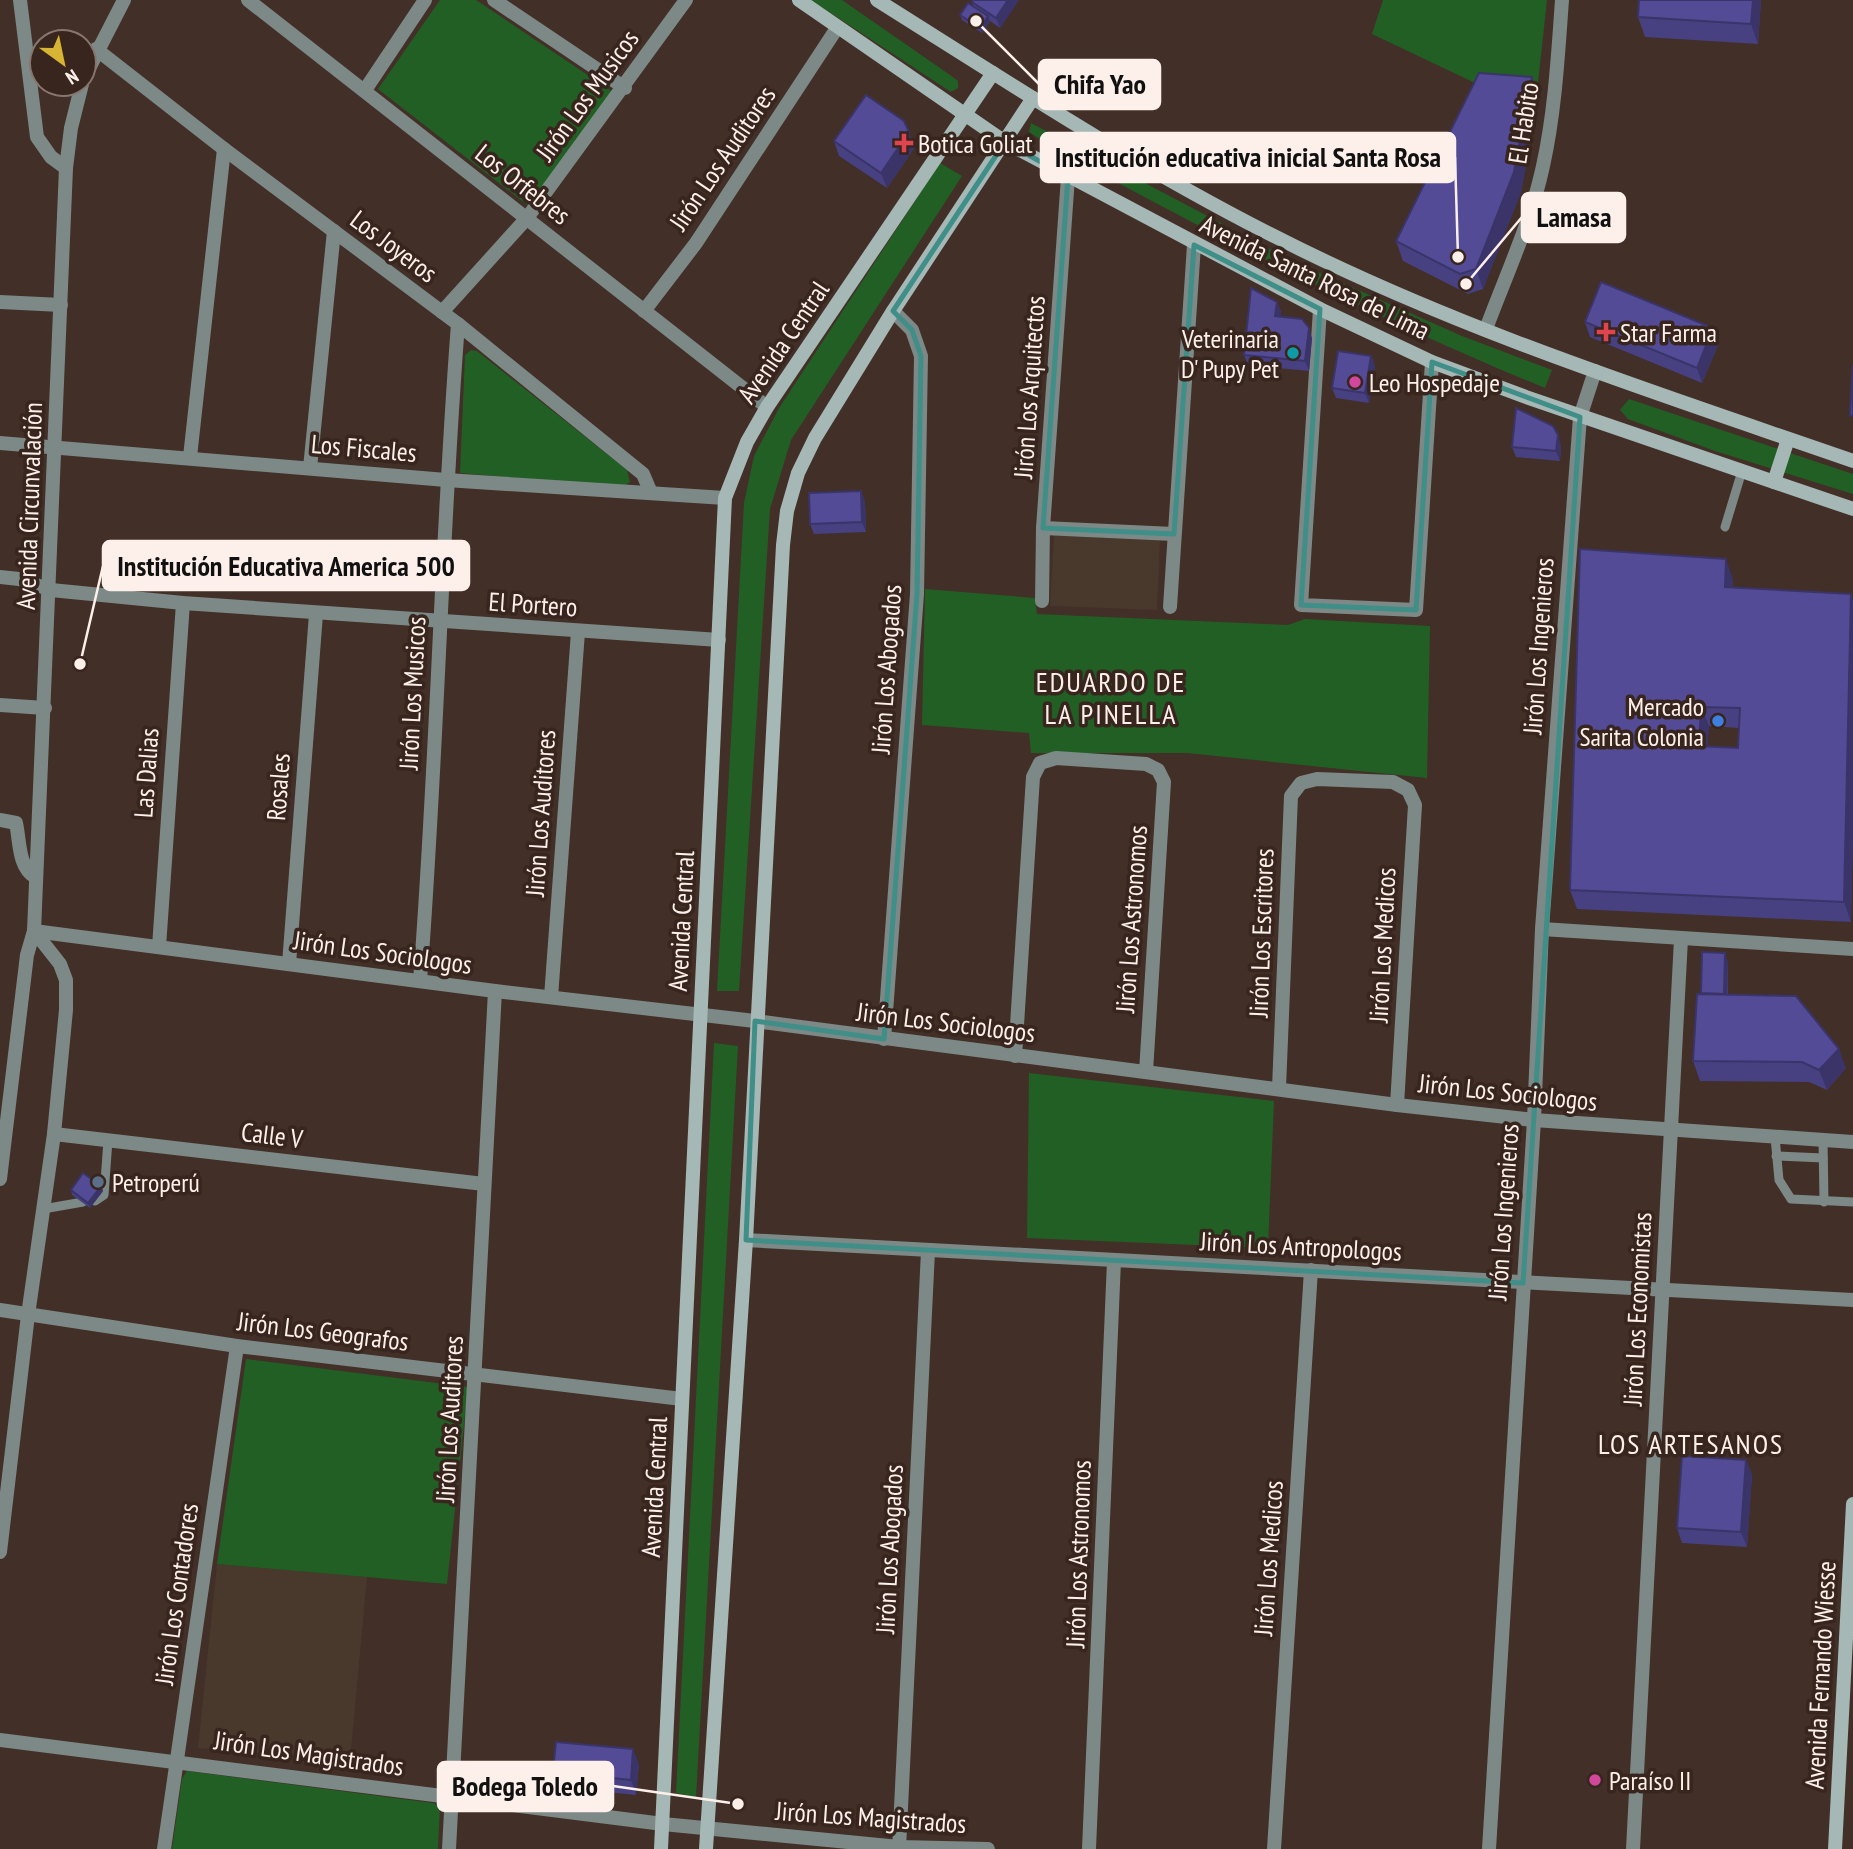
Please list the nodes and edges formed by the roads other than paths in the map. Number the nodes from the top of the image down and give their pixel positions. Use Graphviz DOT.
graph roads {
  1 [pos="20,0"];
  2 [pos="124,0"];
  3 [pos="249,0"];
  4 [pos="425,0"];
  5 [pos="494,0"];
  6 [pos="686,0"];
  7 [pos="799,0"];
  8 [pos="877,0"];
  9 [pos="1562,0"];
  10 [pos="837,28"];
  11 [pos="98,46"];
  12 [pos="98,51"];
  13 [pos="993,73"];
  14 [pos="625,88"];
  15 [pos="365,90"];
  16 [pos="78,98"];
  17 [pos="1033,99"];
  18 [pos="966,117"];
  19 [pos="1004,142"];
  20 [pos="223,149"];
  21 [pos="66,168"];
  22 [pos="1068,177"];
  23 [pos="527,218"];
  24 [pos="334,231"];
  25 [pos="1194,244"];
  26 [pos="0,302"];
  27 [pos="61,305"];
  28 [pos="1320,309"];
  29 [pos="644,311"];
  30 [pos="893,311"];
  31 [pos="442,312"];
  32 [pos="458,324"];
  33 [pos="1486,328"];
  34 [pos="1432,362"];
  35 [pos="1595,371"];
  36 [pos="767,407"];
  37 [pos="1580,417"];
  38 [pos="1788,439"];
  39 [pos="0,443"];
  40 [pos="55,447"];
  41 [pos="190,457"];
  42 [pos="1853,461"];
  43 [pos="310,468"];
  44 [pos="1742,471"];
  45 [pos="446,480"];
  46 [pos="1774,482"];
  47 [pos="651,493"];
  48 [pos="725,498"];
  49 [pos="1853,509"];
  50 [pos="1725,527"];
  51 [pos="1043,528"];
  52 [pos="1174,534"];
  53 [pos="0,577"];
  54 [pos="51,590"];
  55 [pos="1042,601"];
  56 [pos="183,603"];
  57 [pos="1170,607"];
  58 [pos="316,614"];
  59 [pos="442,622"];
  60 [pos="578,632"];
  61 [pos="719,640"];
  62 [pos="0,705"];
  63 [pos="45,708"];
  64 [pos="1408,790"];
  65 [pos="0,820"];
  66 [pos="35,877"];
  67 [pos="1542,929"];
  68 [pos="34,931"];
  69 [pos="1681,939"];
  70 [pos="159,947"];
  71 [pos="1853,949"];
  72 [pos="289,964"];
  73 [pos="420,981"];
  74 [pos="495,991"];
  75 [pos="551,997"];
  76 [pos="701,1013"];
  77 [pos="755,1021"];
  78 [pos="884,1039"];
  79 [pos="1015,1056"];
  80 [pos="1146,1072"];
  81 [pos="1279,1088"];
  82 [pos="1397,1105"];
  83 [pos="1534,1120"];
  84 [pos="1670,1131"];
  85 [pos="54,1134"];
  86 [pos="1775,1137"];
  87 [pos="108,1140"];
  88 [pos="1823,1140"];
  89 [pos="1853,1142"];
  90 [pos="1776,1156"];
  91 [pos="1823,1158"];
  92 [pos="0,1179"];
  93 [pos="484,1184"];
  94 [pos="83,1202"];
  95 [pos="95,1202"];
  96 [pos="1824,1202"];
  97 [pos="1853,1202"];
  98 [pos="43,1209"];
  99 [pos="746,1240"];
  100 [pos="928,1251"];
  101 [pos="1114,1261"];
  102 [pos="1311,1270"];
  103 [pos="1523,1283"];
  104 [pos="1663,1289"];
  105 [pos="1853,1300"];
  106 [pos="0,1310"];
  107 [pos="27,1315"];
  108 [pos="237,1346"];
  109 [pos="477,1374"];
  110 [pos="682,1399"];
  111 [pos="1853,1504"];
  112 [pos="0,1552"];
  113 [pos="0,1740"];
  114 [pos="177,1760"];
  115 [pos="452,1797"];
  116 [pos="663,1824"];
  117 [pos="708,1830"];
  118 [pos="899,1848"];
  119 [pos="164,1849"];
  120 [pos="449,1849"];
  121 [pos="661,1849"];
  122 [pos="706,1849"];
  123 [pos="988,1849"];
  124 [pos="1089,1849"];
  125 [pos="1274,1849"];
  126 [pos="1489,1849"];
  127 [pos="1633,1849"];
  128 [pos="1835,1849"];
  1 -- 21 [label="street"];
  2 -- 11 [label="street"];
  3 -- 15 [label="street, Los Orfebres"];
  4 -- 15 [label="street"];
  5 -- 14 [label="street"];
  6 -- 14 [label="street, Jirón Los Musicos"];
  7 -- 10 [label="main road, Avenida Santa Rosa de Lima"];
  8 -- 13 [label="main road, Avenida Santa Rosa de Lima"];
  9 -- 33 [label="street, El Habito"];
  10 -- 18 [label="main road, Avenida Santa Rosa de Lima"];
  10 -- 29 [label="street, Jirón Los Auditores"];
  12 -- 20 [label="street, Los Joyeros"];
  13 -- 17 [label="main road, Avenida Santa Rosa de Lima"];
  13 -- 18 [label="main road, Avenida Central"];
  14 -- 23 [label="street, Jirón Los Musicos"];
  15 -- 23 [label="street, Los Orfebres"];
  16 -- 21 [label="street, Avenida Circunvalación"];
  17 -- 19 [label="main road"];
  17 -- 33 [label="main road, Avenida Santa Rosa de Lima"];
  18 -- 19 [label="main road, Avenida Santa Rosa de Lima"];
  18 -- 36 [label="main road, Avenida Central"];
  19 -- 22 [label="main road, Avenida Santa Rosa de Lima"];
  19 -- 30 [label="main road"];
  20 -- 24 [label="street, Los Joyeros"];
  20 -- 41 [label="street"];
  21 -- 27 [label="street, Avenida Circunvalación"];
  22 -- 25 [label="main road, Avenida Santa Rosa de Lima"];
  22 -- 51 [label="street, Jirón Los Arquitectos"];
  23 -- 29 [label="street, Los Orfebres"];
  23 -- 31 [label="street, Jirón Los Musicos"];
  24 -- 31 [label="street, Los Joyeros"];
  24 -- 43 [label="street"];
  25 -- 28 [label="main road, Avenida Santa Rosa de Lima"];
  25 -- 52 [label="street"];
  26 -- 27 [label="street"];
  27 -- 40 [label="street, Avenida Circunvalación"];
  28 -- 34 [label="main road, Avenida Santa Rosa de Lima"];
  28 -- 34 [label="street"];
  29 -- 36 [label="street, Los Orfebres"];
  30 -- 77 [label="main road"];
  30 -- 78 [label="street, Jirón Los Abogados"];
  31 -- 32 [label="street, Los Joyeros"];
  32 -- 45 [label="street, Jirón Los Musicos"];
  32 -- 47 [label="street, Los Joyeros"];
  33 -- 35 [label="main road, Avenida Santa Rosa de Lima"];
  34 -- 37 [label="main road, Avenida Santa Rosa de Lima"];
  35 -- 37 [label="street, Jirón Los Ingenieros"];
  35 -- 38 [label="main road, Avenida Santa Rosa de Lima"];
  36 -- 48 [label="main road, Avenida Central"];
  37 -- 44 [label="main road, Avenida Santa Rosa de Lima"];
  37 -- 67 [label="street, Jirón Los Ingenieros"];
  38 -- 42 [label="main road, Avenida Santa Rosa de Lima"];
  38 -- 46 [label="main road"];
  39 -- 40 [label="street, Los Fiscales"];
  40 -- 41 [label="street, Los Fiscales"];
  40 -- 54 [label="street, Avenida Circunvalación"];
  41 -- 43 [label="street, Los Fiscales"];
  43 -- 45 [label="street, Los Fiscales"];
  44 -- 46 [label="main road, Avenida Santa Rosa de Lima"];
  44 -- 50 [label="lane"];
  45 -- 47 [label="street, Los Fiscales"];
  45 -- 59 [label="street, Jirón Los Musicos"];
  46 -- 49 [label="main road, Avenida Santa Rosa de Lima"];
  47 -- 48 [label="street, Los Fiscales"];
  48 -- 61 [label="main road, Avenida Central"];
  51 -- 52 [label="street"];
  51 -- 55 [label="street, Jirón Los Arquitectos"];
  52 -- 57 [label="street"];
  53 -- 54 [label="street, El Portero"];
  54 -- 56 [label="street, El Portero"];
  54 -- 63 [label="street, Avenida Circunvalación"];
  56 -- 58 [label="street, El Portero"];
  56 -- 70 [label="street, Las Dalias"];
  58 -- 59 [label="street, El Portero"];
  58 -- 72 [label="street, Rosales"];
  59 -- 60 [label="street, El Portero"];
  59 -- 73 [label="street, Jirón Los Musicos"];
  60 -- 61 [label="street, El Portero"];
  60 -- 75 [label="street, Jirón Los Auditores"];
  61 -- 76 [label="main road, Avenida Central"];
  62 -- 63 [label="street"];
  63 -- 66 [label="street, Avenida Circunvalación"];
  64 -- 81 [label="street, Jirón Los Escritores"];
  64 -- 82 [label="street, Jirón Los Medicos"];
  65 -- 66 [label="street"];
  66 -- 68 [label="street, Avenida Circunvalación"];
  67 -- 69 [label="street"];
  67 -- 83 [label="street, Jirón Los Ingenieros"];
  68 -- 70 [label="street, Jirón Los Sociologos"];
  68 -- 85 [label="street"];
  68 -- 92 [label="street, Avenida Circunvalación"];
  69 -- 71 [label="street"];
  69 -- 84 [label="street, Jirón Los Economistas"];
  70 -- 72 [label="street, Jirón Los Sociologos"];
  72 -- 73 [label="street, Jirón Los Sociologos"];
  73 -- 74 [label="street, Jirón Los Sociologos"];
  74 -- 75 [label="street, Jirón Los Sociologos"];
  74 -- 93 [label="street, Jirón Los Auditores"];
  75 -- 76 [label="street, Jirón Los Sociologos"];
  76 -- 77 [label="street, Jirón Los Sociologos"];
  76 -- 110 [label="main road, Avenida Central"];
  77 -- 78 [label="street, Jirón Los Sociologos"];
  77 -- 99 [label="main road"];
  78 -- 79 [label="street, Jirón Los Sociologos"];
  79 -- 80 [label="street, Jirón Los Sociologos"];
  79 -- 80 [label="street, Jirón Los Astronomos"];
  80 -- 81 [label="street, Jirón Los Sociologos"];
  81 -- 82 [label="street, Jirón Los Sociologos"];
  82 -- 83 [label="street, Jirón Los Sociologos"];
  83 -- 84 [label="street, Jirón Los Sociologos"];
  83 -- 103 [label="street, Jirón Los Ingenieros"];
  84 -- 86 [label="street, Jirón Los Sociologos"];
  84 -- 104 [label="street, Jirón Los Economistas"];
  85 -- 87 [label="street, Calle V"];
  85 -- 98 [label="street"];
  86 -- 88 [label="street, Jirón Los Sociologos"];
  86 -- 90 [label="lane"];
  87 -- 93 [label="street, Calle V"];
  87 -- 95 [label="lane"];
  88 -- 89 [label="street, Jirón Los Sociologos"];
  88 -- 91 [label="lane"];
  90 -- 91 [label="lane"];
  90 -- 96 [label="lane"];
  91 -- 96 [label="lane"];
  93 -- 109 [label="street, Jirón Los Auditores"];
  94 -- 98 [label="lane"];
  96 -- 97 [label="lane"];
  98 -- 107 [label="street"];
  99 -- 100 [label="street, Jirón Los Antropologos"];
  99 -- 117 [label="main road"];
  100 -- 101 [label="street, Jirón Los Antropologos"];
  100 -- 118 [label="street, Jirón Los Abogados"];
  101 -- 102 [label="street, Jirón Los Antropologos"];
  101 -- 124 [label="street, Jirón Los Astronomos"];
  102 -- 103 [label="street, Jirón Los Antropologos"];
  102 -- 125 [label="street, Jirón Los Medicos"];
  103 -- 104 [label="street, Jirón Los Antropologos"];
  103 -- 126 [label="street, Jirón Los Ingenieros"];
  104 -- 105 [label="street, Jirón Los Antropologos"];
  104 -- 127 [label="street, Jirón Los Economistas"];
  106 -- 107 [label="street, Jirón Los Geografos"];
  107 -- 108 [label="street, Jirón Los Geografos"];
  107 -- 112 [label="street"];
  108 -- 109 [label="street, Jirón Los Geografos"];
  108 -- 114 [label="street, Jirón Los Contadores"];
  109 -- 110 [label="street, Jirón Los Geografos"];
  109 -- 115 [label="street, Jirón Los Auditores"];
  110 -- 116 [label="main road, Avenida Central"];
  111 -- 128 [label="main road, Avenida Fernando Wiesse"];
  113 -- 114 [label="street, Jirón Los Magistrados"];
  114 -- 115 [label="street, Jirón Los Magistrados"];
  114 -- 119 [label="street, Jirón Los Contadores"];
  115 -- 116 [label="street, Jirón Los Magistrados"];
  115 -- 120 [label="street, Jirón Los Auditores"];
  116 -- 117 [label="street, Jirón Los Magistrados"];
  116 -- 121 [label="main road, Avenida Central"];
  117 -- 118 [label="street, Jirón Los Magistrados"];
  117 -- 122 [label="main road"];
  118 -- 123 [label="street, Jirón Los Magistrados"];
}
